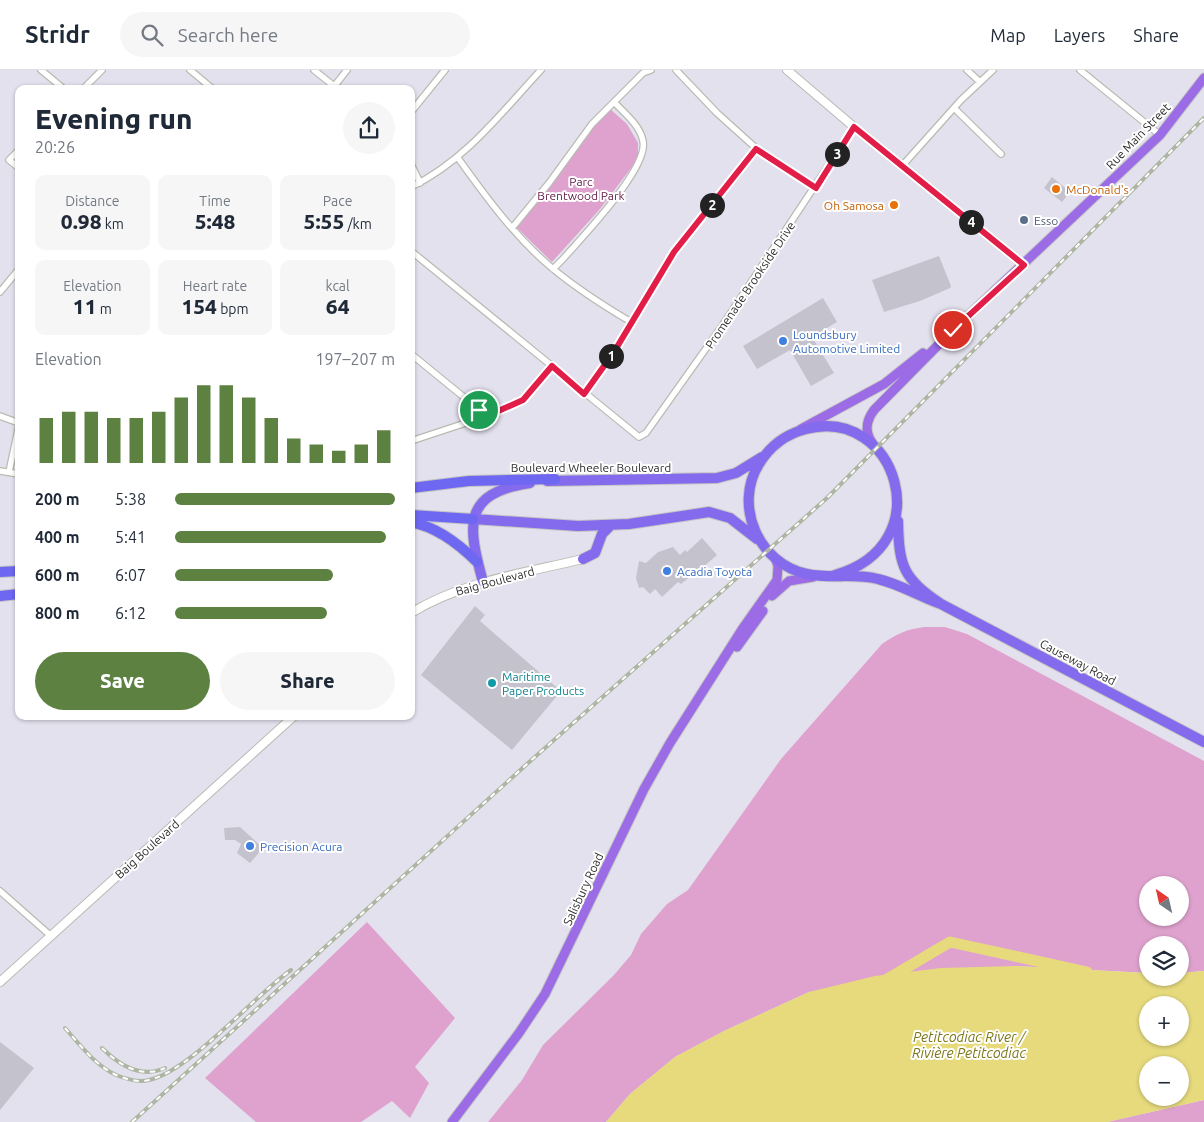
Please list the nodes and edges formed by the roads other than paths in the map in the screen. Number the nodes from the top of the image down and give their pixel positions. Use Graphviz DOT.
graph roads {
  1 [pos="41,70"];
  2 [pos="102,70"];
  3 [pos="190,70"];
  4 [pos="314,70"];
  5 [pos="348,70"];
  6 [pos="445,70"];
  7 [pos="541,70"];
  8 [pos="650,70"];
  9 [pos="676,70"];
  10 [pos="787,70"];
  11 [pos="967,70"];
  12 [pos="993,70"];
  13 [pos="1080,70"];
  14 [pos="1204,78"];
  15 [pos="980,82"];
  16 [pos="59,85"];
  17 [pos="87,85"];
  18 [pos="206,85"];
  19 [pos="331,85"];
  20 [pos="335,85"];
  21 [pos="614,102"];
  22 [pos="415,107"];
  23 [pos="954,108"];
  24 [pos="854,127"];
  25 [pos="1160,135"];
  26 [pos="756,149"];
  27 [pos="15,154"];
  28 [pos="1001,154"];
  29 [pos="458,158"];
  30 [pos="15,165"];
  31 [pos="902,166"];
  32 [pos="415,172"];
  33 [pos="420,183"];
  34 [pos="415,185"];
  35 [pos="816,188"];
  36 [pos="512,228"];
  37 [pos="415,254"];
  38 [pos="1024,265"];
  39 [pos="552,268"];
  40 [pos="15,275"];
  41 [pos="0,292"];
  42 [pos="631,322"];
  43 [pos="953,330"];
  44 [pos="415,362"];
  45 [pos="552,366"];
  46 [pos="584,394"];
  47 [pos="0,416"];
  48 [pos="487,416"];
  49 [pos="15,422"];
  50 [pos="797,432"];
  51 [pos="415,440"];
  52 [pos="15,443"];
  53 [pos="877,450"];
  54 [pos="765,455"];
  55 [pos="0,470"];
  56 [pos="9,472"];
  57 [pos="15,473"];
  58 [pos="555,479"];
  59 [pos="415,488"];
  60 [pos="897,510"];
  61 [pos="415,516"];
  62 [pos="473,519"];
  63 [pos="415,523"];
  64 [pos="610,526"];
  65 [pos="760,541"];
  66 [pos="583,559"];
  67 [pos="776,560"];
  68 [pos="477,562"];
  69 [pos="0,570"];
  70 [pos="15,570"];
  71 [pos="835,575"];
  72 [pos="823,576"];
  73 [pos="483,582"];
  74 [pos="15,589"];
  75 [pos="0,591"];
  76 [pos="15,594"];
  77 [pos="0,596"];
  78 [pos="941,604"];
  79 [pos="415,611"];
  80 [pos="725,660"];
  81 [pos="290,720"];
  82 [pos="1204,742"];
  83 [pos="0,891"];
  84 [pos="51,936"];
  85 [pos="0,982"];
  86 [pos="452,1122"];
  1 -- 16 [label="street"];
  2 -- 17 [label="street"];
  3 -- 18 [label="street"];
  4 -- 19 [label="street"];
  5 -- 20 [label="street"];
  6 -- 22 [label="street"];
  7 -- 29 [label="street"];
  8 -- 21 [label="street"];
  9 -- 26 [label="street"];
  10 -- 24 [label="street"];
  11 -- 15 [label="street"];
  12 -- 15 [label="street"];
  13 -- 25 [label="street"];
  14 -- 25 [label="main road, Rue Main Street"];
  15 -- 23 [label="street"];
  21 -- 36 [label="street"];
  21 -- 39 [label="street"];
  23 -- 28 [label="street"];
  23 -- 31 [label="street"];
  24 -- 31 [label="street"];
  24 -- 35 [label="street, Promenade Brookside Drive"];
  25 -- 38 [label="main road, Rue Main Street"];
  26 -- 35 [label="street"];
  26 -- 42 [label="street"];
  27 -- 30 [label="street"];
  29 -- 33 [label="street"];
  29 -- 36 [label="street"];
  31 -- 38 [label="street"];
  32 -- 33 [label="street"];
  33 -- 34 [label="street"];
  35 -- 46 [label="street, Promenade Brookside Drive"];
  36 -- 39 [label="street"];
  37 -- 45 [label="street"];
  38 -- 43 [label="main road, Rue Main Street"];
  39 -- 42 [label="street"];
  40 -- 41 [label="street"];
  42 -- 46 [label="street"];
  43 -- 50 [label="main road, Rue Main Street"];
  43 -- 53 [label="main road, Rue Main Street"];
  44 -- 48 [label="street"];
  45 -- 46 [label="street"];
  45 -- 48 [label="street"];
  47 -- 49 [label="street"];
  48 -- 51 [label="street"];
  50 -- 53 [label="highway"];
  50 -- 54 [label="highway"];
  52 -- 56 [label="street"];
  53 -- 60 [label="highway"];
  54 -- 58 [label="highway, Boulevard Wheeler Boulevard"];
  54 -- 65 [label="highway"];
  55 -- 56 [label="street"];
  56 -- 57 [label="street"];
  58 -- 59 [label="highway, Boulevard Wheeler Boulevard"];
  58 -- 62 [label="highway"];
  60 -- 71 [label="highway"];
  60 -- 78 [label="highway, Causeway Road"];
  61 -- 62 [label="highway"];
  62 -- 64 [label="highway"];
  62 -- 68 [label="highway"];
  63 -- 68 [label="highway"];
  64 -- 65 [label="highway"];
  64 -- 66 [label="highway"];
  65 -- 67 [label="highway"];
  66 -- 73 [label="street, Baig Boulevard"];
  67 -- 72 [label="highway"];
  67 -- 80 [label="main road, Salisbury Road"];
  68 -- 73 [label="highway"];
  69 -- 70 [label="highway"];
  71 -- 72 [label="highway"];
  71 -- 78 [label="highway, Causeway Road"];
  72 -- 80 [label="main road, Salisbury Road"];
  73 -- 79 [label="street, Baig Boulevard"];
  74 -- 75 [label="highway"];
  76 -- 77 [label="highway"];
  78 -- 82 [label="highway, Causeway Road"];
  80 -- 86 [label="main road, Salisbury Road"];
  81 -- 84 [label="street, Baig Boulevard"];
  83 -- 84 [label="street"];
  84 -- 85 [label="street, Baig Boulevard"];
}
